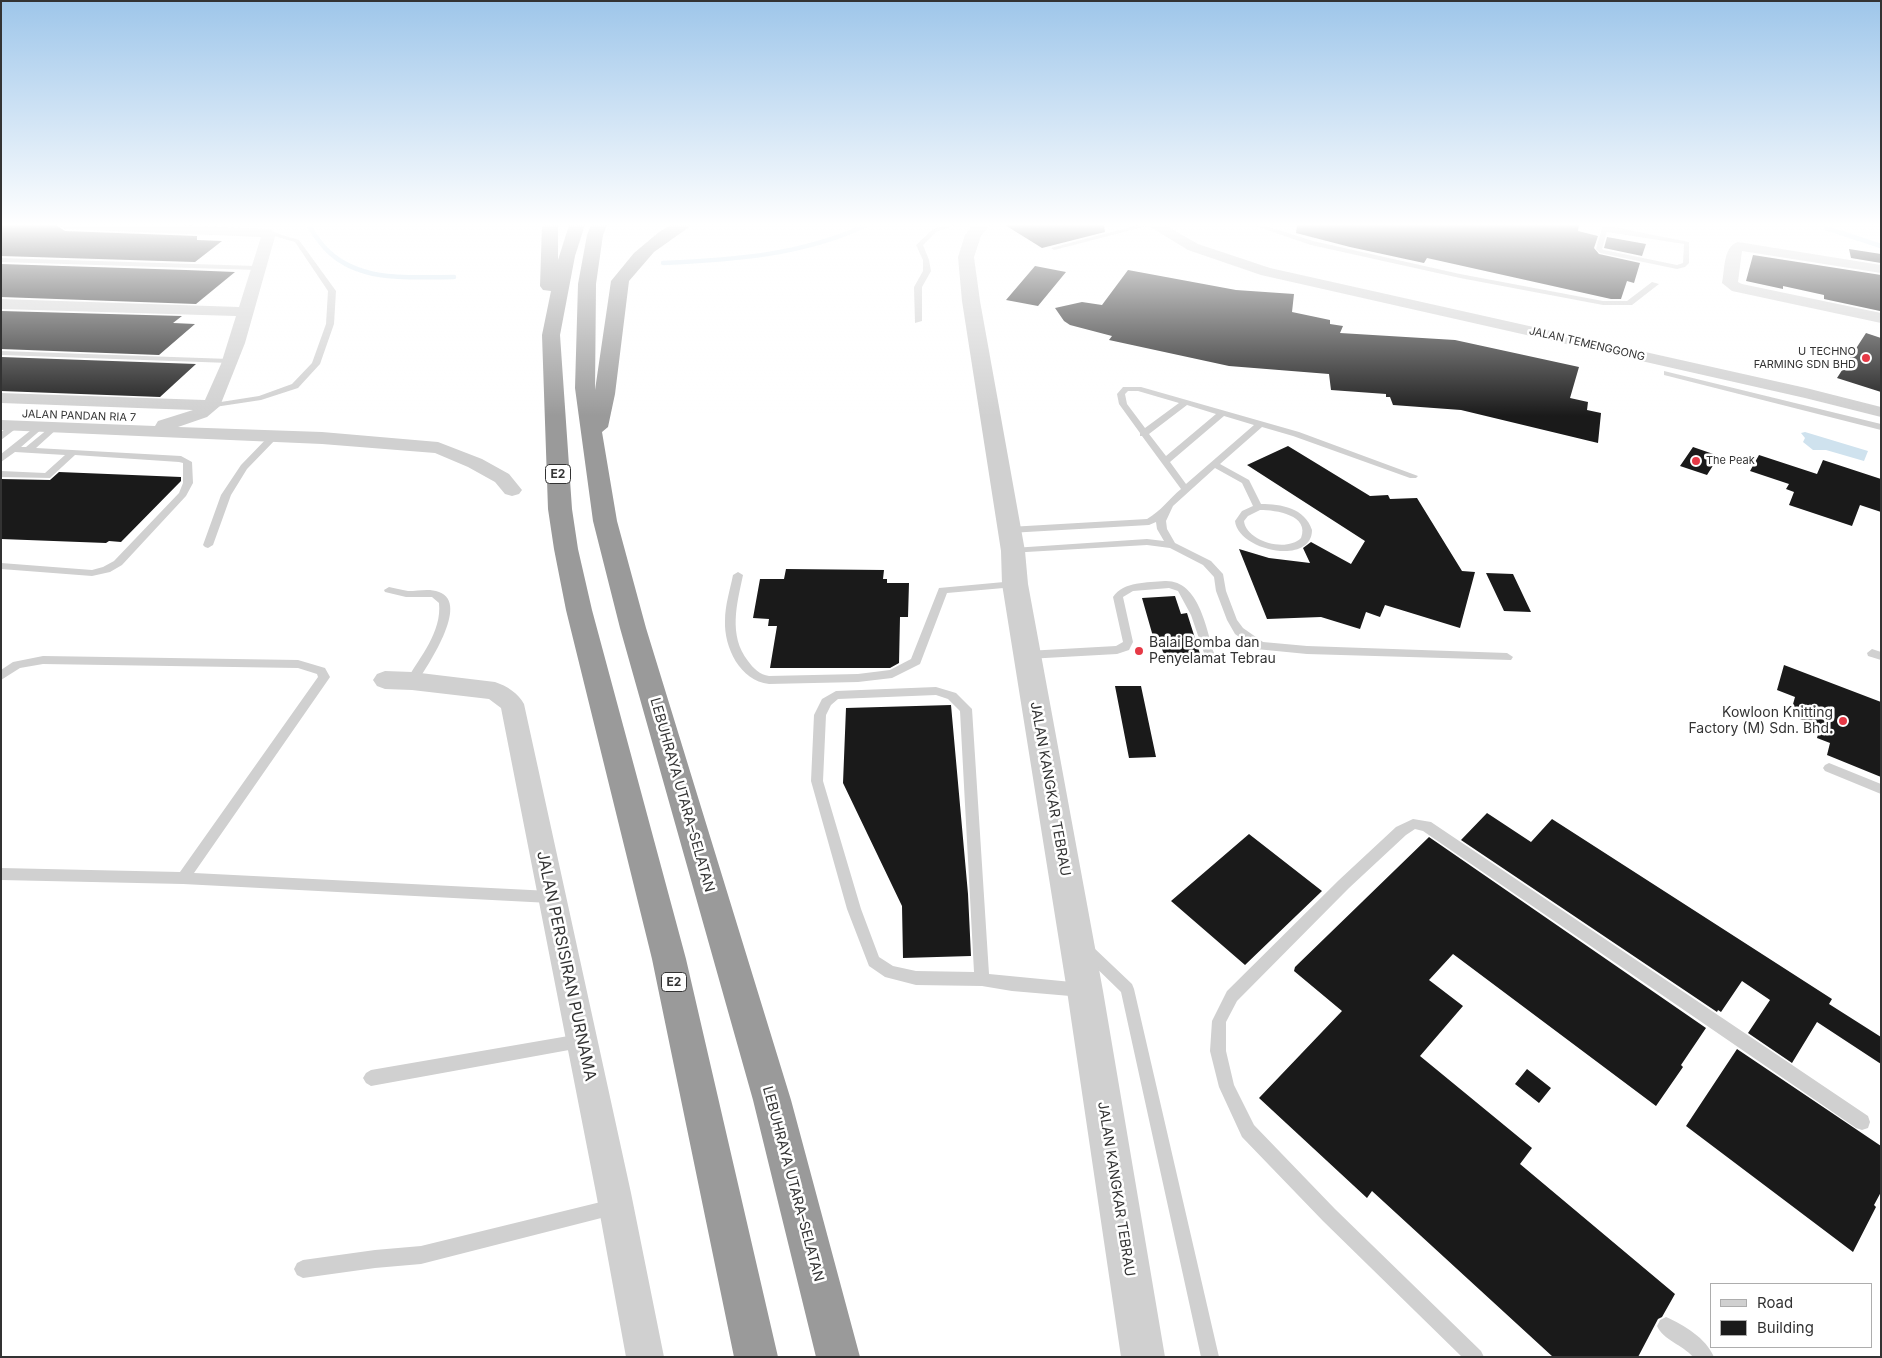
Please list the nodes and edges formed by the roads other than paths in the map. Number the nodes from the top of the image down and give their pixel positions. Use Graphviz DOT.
graph roads {
  1 [pos="251,288"];
  2 [pos="331,288"];
  3 [pos="549,288"];
  4 [pos="560,288"];
  5 [pos="587,288"];
  6 [pos="619,288"];
  7 [pos="918,288"];
  8 [pos="970,288"];
  9 [pos="1338,288"];
  10 [pos="1526,288"];
  11 [pos="1649,288"];
  12 [pos="1743,288"];
  13 [pos="1,304"];
  14 [pos="245,312"];
  15 [pos="1881,318"];
  16 [pos="918,321"];
  17 [pos="551,335"];
  18 [pos="1,353"];
  19 [pos="230,362"];
  20 [pos="1667,373"];
  21 [pos="1,398"];
  22 [pos="1186,402"];
  23 [pos="209,404"];
  24 [pos="1881,412"];
  25 [pos="1222,413"];
  26 [pos="1260,424"];
  27 [pos="4,425"];
  28 [pos="47,426"];
  29 [pos="1881,427"];
  30 [pos="141,431"];
  31 [pos="1142,434"];
  32 [pos="274,436"];
  33 [pos="593,443"];
  34 [pos="13,449"];
  35 [pos="28,450"];
  36 [pos="73,452"];
  37 [pos="1,459"];
  38 [pos="1165,461"];
  39 [pos="1214,464"];
  40 [pos="1,474"];
  41 [pos="1413,476"];
  42 [pos="512,490"];
  43 [pos="1186,490"];
  44 [pos="1258,507"];
  45 [pos="1163,514"];
  46 [pos="1066,527"];
  47 [pos="1011,541"];
  48 [pos="208,545"];
  49 [pos="1172,545"];
  50 [pos="1073,547"];
  51 [pos="1,566"];
  52 [pos="738,575"];
  53 [pos="1015,584"];
  54 [pos="389,590"];
  55 [pos="1209,653"];
  56 [pos="1027,654"];
  57 [pos="1506,657"];
  58 [pos="1,676"];
  59 [pos="399,680"];
  60 [pos="1828,768"];
  61 [pos="1881,789"];
  62 [pos="1,874"];
  63 [pos="184,878"];
  64 [pos="550,897"];
  65 [pos="1076,940"];
  66 [pos="982,979"];
  67 [pos="1085,991"];
  68 [pos="582,1041"];
  69 [pos="371,1078"];
  70 [pos="1862,1122"];
  71 [pos="617,1206"];
  72 [pos="303,1269"];
  73 [pos="1666,1326"];
  74 [pos="645,1357"];
  75 [pos="756,1357"];
  76 [pos="838,1357"];
  77 [pos="1143,1357"];
  78 [pos="1210,1357"];
  79 [pos="1476,1357"];
  80 [pos="1705,1357"];
  1 -- 14 [label="street"];
  2 -- 23 [label="lane"];
  3 -- 17 [label="highway"];
  4 -- 17 [label="highway, E2"];
  5 -- 33 [label="highway, LEBUHRAYA UTARA–SELATAN"];
  6 -- 33 [label="highway"];
  7 -- 16 [label="lane"];
  8 -- 47 [label="street, JALAN KANGKAR TEBRAU"];
  9 -- 24 [label="street, JALAN TEMENGGONG"];
  10 -- 11 [label="lane"];
  12 -- 15 [label="street"];
  13 -- 14 [label="street"];
  14 -- 19 [label="street"];
  17 -- 75 [label="highway, E2"];
  18 -- 19 [label="lane"];
  19 -- 23 [label="street"];
  20 -- 29 [label="lane"];
  21 -- 23 [label="street"];
  22 -- 25 [label="lane"];
  22 -- 31 [label="lane"];
  22 -- 31 [label="lane"];
  23 -- 27 [label="street, JALAN PANDAN RIA 7"];
  23 -- 30 [label="street"];
  25 -- 26 [label="lane"];
  25 -- 38 [label="lane"];
  26 -- 39 [label="lane"];
  26 -- 41 [label="lane"];
  27 -- 28 [label="street, JALAN PANDAN RIA 7"];
  28 -- 30 [label="street, JALAN PANDAN RIA 7"];
  28 -- 34 [label="lane"];
  28 -- 35 [label="lane"];
  30 -- 32 [label="street, JALAN PANDAN RIA 7"];
  31 -- 38 [label="lane"];
  32 -- 42 [label="street, JALAN PANDAN RIA 7"];
  32 -- 48 [label="lane"];
  33 -- 76 [label="highway, LEBUHRAYA UTARA–SELATAN"];
  34 -- 35 [label="lane"];
  34 -- 37 [label="lane"];
  35 -- 36 [label="lane"];
  36 -- 40 [label="lane"];
  36 -- 51 [label="lane"];
  38 -- 43 [label="lane"];
  39 -- 43 [label="lane"];
  39 -- 44 [label="lane"];
  43 -- 45 [label="lane"];
  44 -- 44 [label="lane"];
  45 -- 46 [label="lane"];
  45 -- 49 [label="lane"];
  46 -- 47 [label="lane"];
  46 -- 50 [label="lane"];
  47 -- 50 [label="lane"];
  47 -- 53 [label="street, JALAN KANGKAR TEBRAU"];
  49 -- 50 [label="lane"];
  49 -- 57 [label="lane"];
  52 -- 53 [label="lane"];
  53 -- 56 [label="street, JALAN KANGKAR TEBRAU"];
  54 -- 59 [label="lane"];
  55 -- 56 [label="lane"];
  56 -- 65 [label="street, JALAN KANGKAR TEBRAU"];
  58 -- 63 [label="lane"];
  59 -- 64 [label="street, JALAN PERSISIRAN PURNAMA"];
  60 -- 61 [label="lane"];
  62 -- 63 [label="lane"];
  63 -- 64 [label="lane"];
  64 -- 68 [label="street, JALAN PERSISIRAN PURNAMA"];
  65 -- 67 [label="street, JALAN KANGKAR TEBRAU"];
  65 -- 78 [label="lane"];
  66 -- 66 [label="lane"];
  66 -- 67 [label="lane"];
  67 -- 77 [label="street, JALAN KANGKAR TEBRAU"];
  68 -- 69 [label="lane"];
  68 -- 71 [label="street, JALAN PERSISIRAN PURNAMA"];
  70 -- 79 [label="lane"];
  71 -- 72 [label="lane"];
  71 -- 74 [label="street, JALAN PERSISIRAN PURNAMA"];
  73 -- 80 [label="lane"];
}
